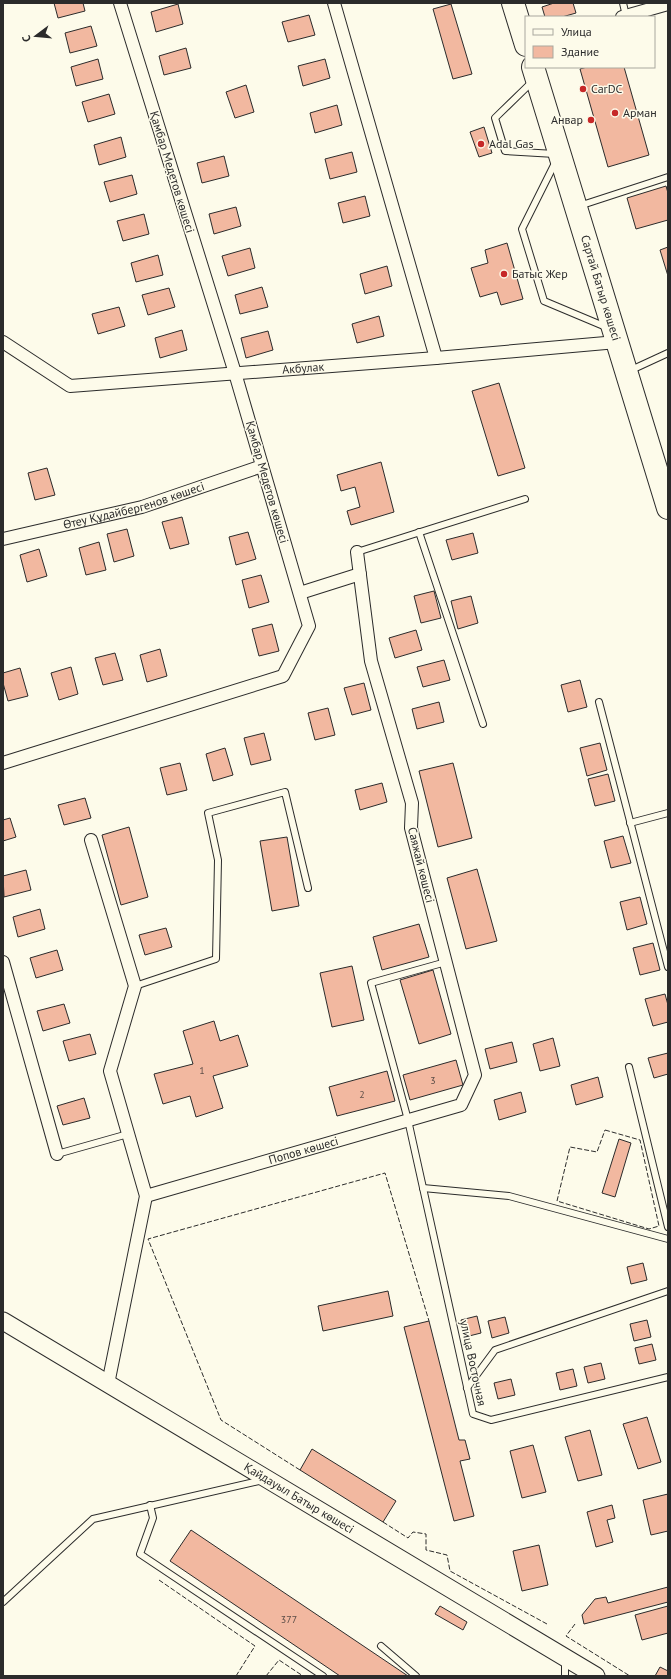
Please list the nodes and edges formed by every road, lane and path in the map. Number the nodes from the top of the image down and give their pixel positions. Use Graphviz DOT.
graph roads {
  1 [pos="120,3"];
  2 [pos="334,3"];
  3 [pos="513,3"];
  4 [pos="623,3"];
  5 [pos="668,4"];
  6 [pos="624,16"];
  7 [pos="525,42"];
  8 [pos="534,72"];
  9 [pos="559,154"];
  10 [pos="668,177"];
  11 [pos="575,207"];
  12 [pos="615,336"];
  13 [pos="3,342"];
  14 [pos="668,353"];
  15 [pos="436,358"];
  16 [pos="626,373"];
  17 [pos="235,374"];
  18 [pos="262,466"];
  19 [pos="525,500"];
  20 [pos="668,508"];
  21 [pos="419,532"];
  22 [pos="3,539"];
  23 [pos="357,552"];
  24 [pos="360,574"];
  25 [pos="300,593"];
  26 [pos="599,702"];
  27 [pos="483,724"];
  28 [pos="3,763"];
  29 [pos="668,813"];
  30 [pos="630,823"];
  31 [pos="91,840"];
  32 [pos="308,888"];
  33 [pos="3,962"];
  34 [pos="446,962"];
  35 [pos="668,967"];
  36 [pos="135,986"];
  37 [pos="629,1067"];
  38 [pos="461,1105"];
  39 [pos="408,1120"];
  40 [pos="128,1134"];
  41 [pos="57,1154"];
  42 [pos="423,1188"];
  43 [pos="146,1196"];
  44 [pos="668,1227"];
  45 [pos="668,1239"];
  46 [pos="668,1290"];
  47 [pos="3,1321"];
  48 [pos="668,1377"];
  49 [pos="108,1384"];
  50 [pos="467,1388"];
  51 [pos="266,1479"];
  52 [pos="150,1505"];
  53 [pos="3,1602"];
  54 [pos="381,1646"];
  55 [pos="565,1658"];
  56 [pos="323,1676"];
  57 [pos="416,1676"];
  58 [pos="565,1676"];
  59 [pos="596,1676"];
  1 -- 17 [label="street, Қамбар Медетов көшесі"];
  2 -- 15 [label="street"];
  3 -- 7 [label="highway"];
  4 -- 6 [label="lane"];
  5 -- 6 [label="street"];
  8 -- 9 [label="highway, Сартай Батыр көшесі"];
  8 -- 9 [label="lane"];
  9 -- 11 [label="highway, Сартай Батыр көшесі"];
  9 -- 12 [label="lane"];
  10 -- 11 [label="lane"];
  11 -- 12 [label="highway, Сартай Батыр көшесі"];
  12 -- 15 [label="street, Акбулак"];
  12 -- 16 [label="highway, Сартай Батыр көшесі"];
  13 -- 17 [label="street, Акбулак"];
  14 -- 16 [label="lane"];
  15 -- 17 [label="street, Акбулак"];
  16 -- 20 [label="highway, Сартай Батыр көшесі"];
  17 -- 18 [label="street, Қамбар Медетов көшесі"];
  18 -- 22 [label="street, Өтеу Құдайбергенов көшесі"];
  18 -- 25 [label="street, Қамбар Медетов көшесі"];
  19 -- 21 [label="lane"];
  21 -- 23 [label="lane"];
  21 -- 27 [label="lane"];
  23 -- 24 [label="street, Саяжай көшесі"];
  24 -- 25 [label="street"];
  24 -- 34 [label="street, Саяжай көшесі"];
  25 -- 28 [label="street, Қамбар Медетов көшесі"];
  26 -- 30 [label="lane"];
  29 -- 30 [label="lane"];
  30 -- 35 [label="lane"];
  31 -- 36 [label="street"];
  32 -- 36 [label="lane"];
  33 -- 41 [label="street"];
  34 -- 38 [label="street, Саяжай көшесі"];
  34 -- 39 [label="lane, улица Восточная"];
  36 -- 40 [label="street"];
  37 -- 44 [label="lane"];
  38 -- 39 [label="street, Попов көшесі"];
  39 -- 42 [label="lane, улица Восточная"];
  39 -- 43 [label="street, Попов көшесі"];
  40 -- 41 [label="lane"];
  40 -- 43 [label="street"];
  42 -- 45 [label="lane"];
  42 -- 50 [label="lane, улица Восточная"];
  43 -- 49 [label="street"];
  46 -- 50 [label="lane"];
  47 -- 49 [label="street, Қайдауыл Батыр көшесі"];
  48 -- 50 [label="lane, улица Восточная"];
  49 -- 51 [label="street, Қайдауыл Батыр көшесі"];
  51 -- 52 [label="lane"];
  51 -- 55 [label="street, Қайдауыл Батыр көшесі"];
  52 -- 53 [label="lane"];
  52 -- 56 [label="lane"];
  54 -- 57 [label="lane"];
  55 -- 58 [label="lane"];
  55 -- 59 [label="street, Қайдауыл Батыр көшесі"];
}
